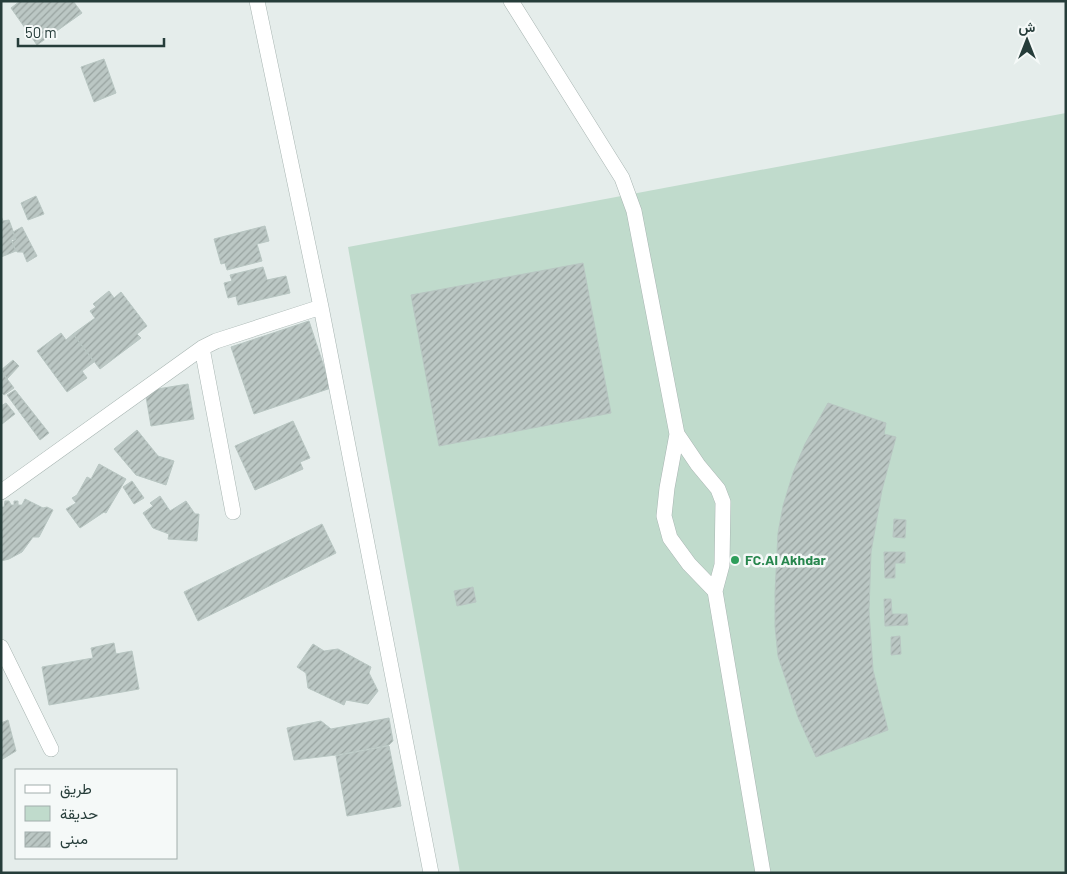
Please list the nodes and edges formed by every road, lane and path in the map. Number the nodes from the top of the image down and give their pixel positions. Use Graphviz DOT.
graph roads {
  1 [pos="257,1"];
  2 [pos="510,1"];
  3 [pos="321,307"];
  4 [pos="202,348"];
  5 [pos="677,434"];
  6 [pos="1,492"];
  7 [pos="233,512"];
  8 [pos="715,592"];
  9 [pos="1,647"];
  10 [pos="51,750"];
  11 [pos="431,873"];
  12 [pos="763,873"];
  1 -- 3 [label="street"];
  2 -- 5 [label="street"];
  3 -- 4 [label="street"];
  3 -- 11 [label="street"];
  4 -- 6 [label="street"];
  4 -- 7 [label="street"];
  5 -- 8 [label="street"];
  5 -- 8 [label="street"];
  8 -- 12 [label="street"];
  9 -- 10 [label="street"];
}
